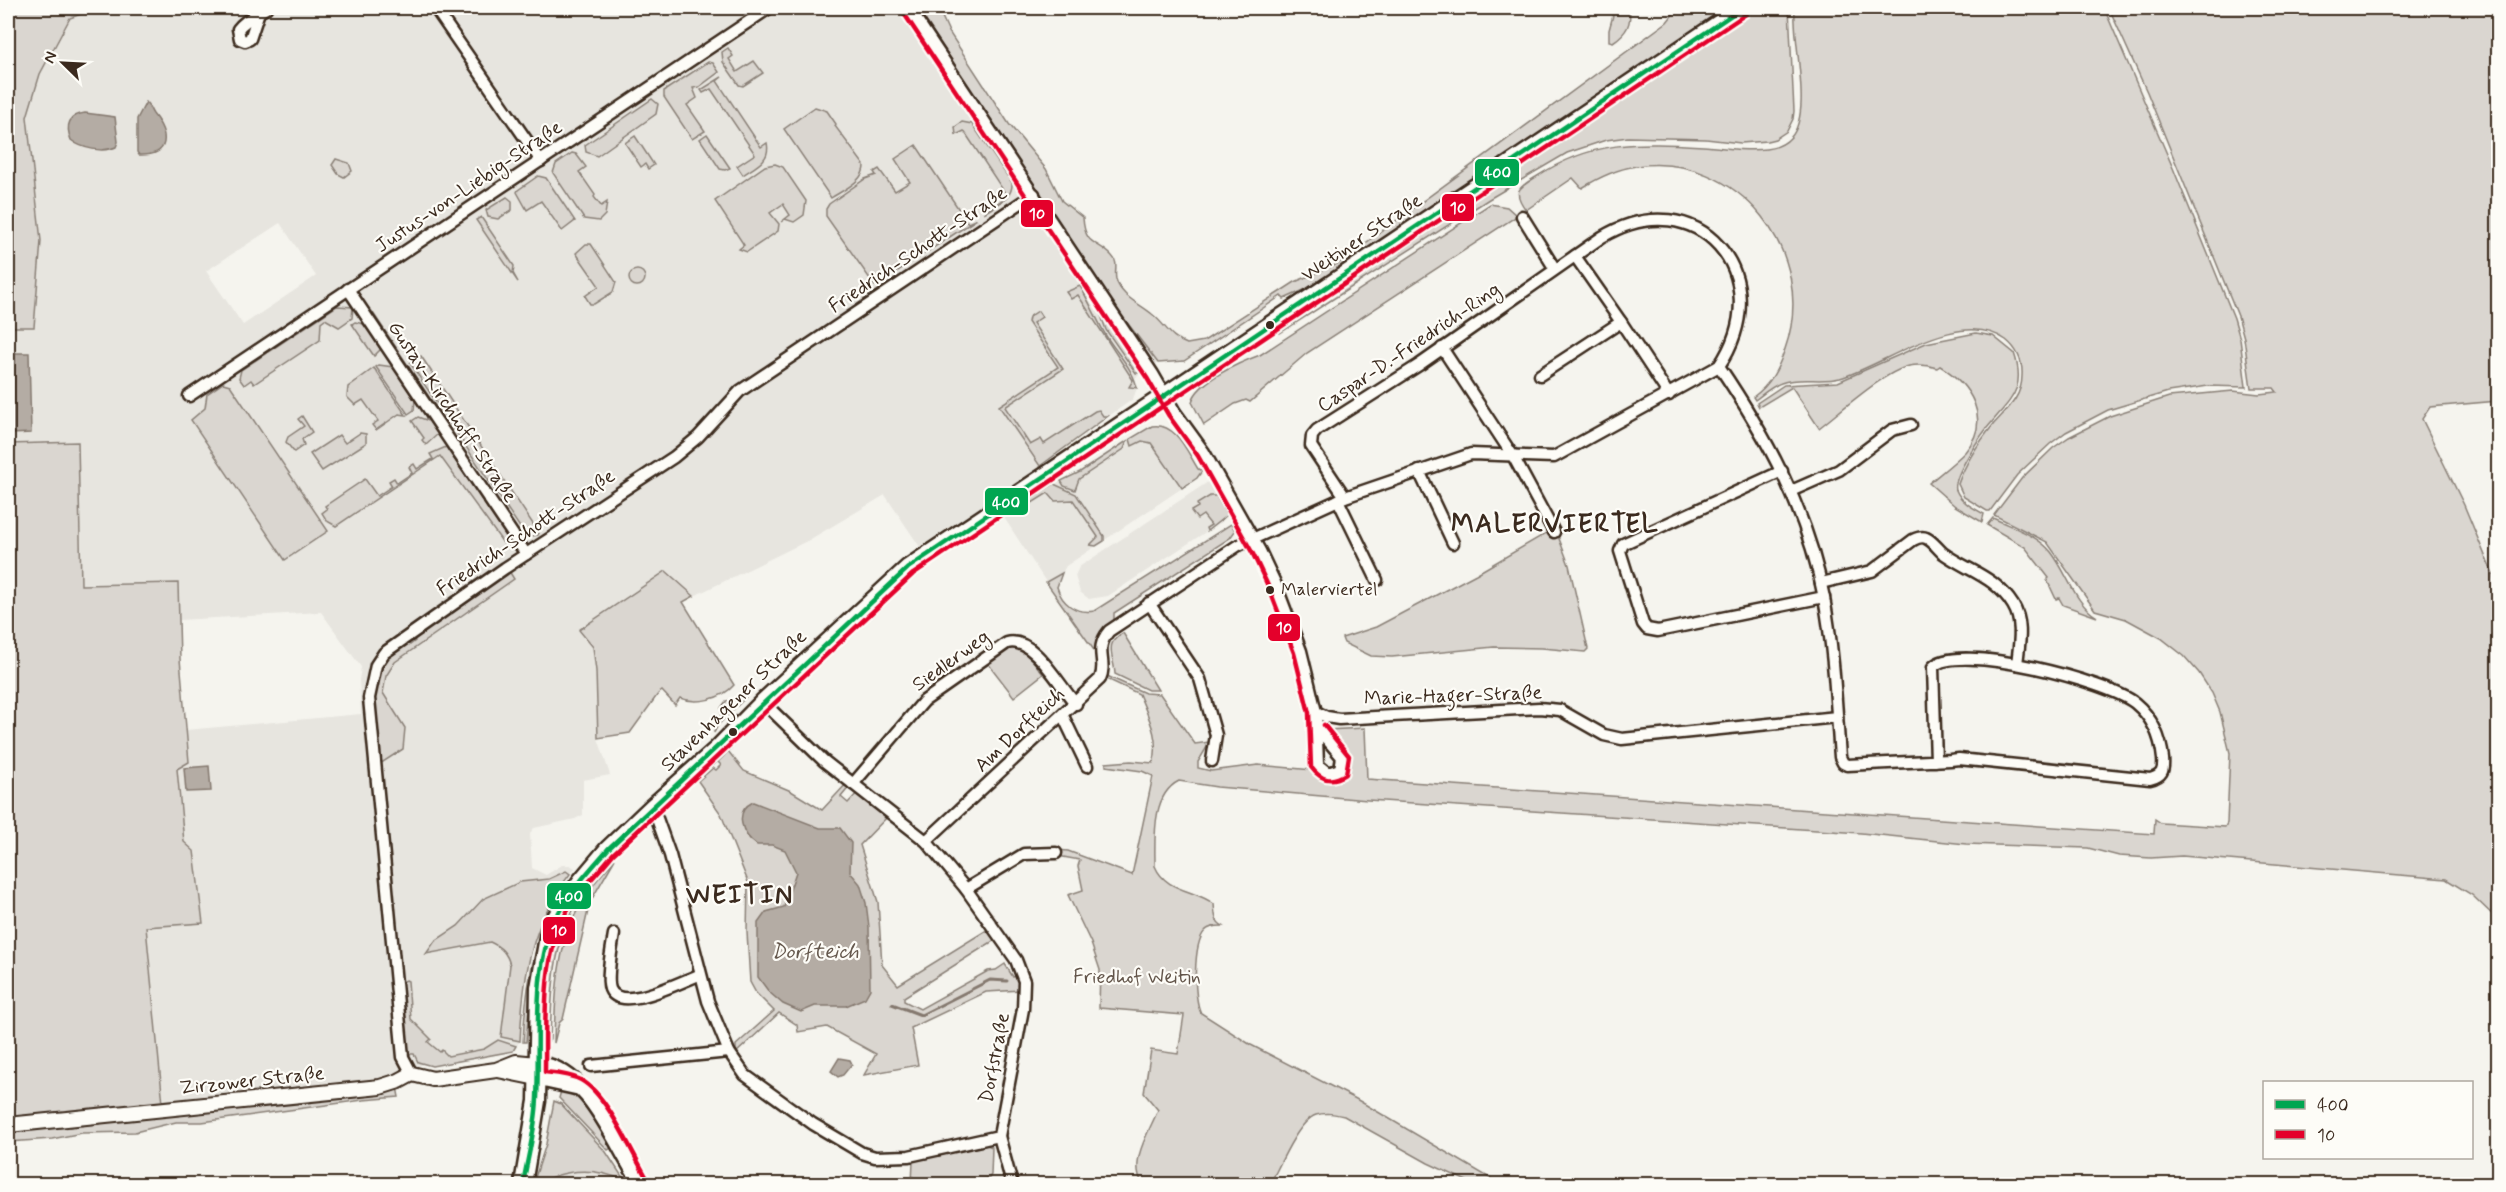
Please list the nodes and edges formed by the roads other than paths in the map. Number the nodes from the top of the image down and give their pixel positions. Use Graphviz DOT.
graph roads {
  1 [pos="435,8"];
  2 [pos="769,8"];
  3 [pos="909,8"];
  4 [pos="1742,8"];
  5 [pos="541,161"];
  6 [pos="1034,194"];
  7 [pos="1522,216"];
  8 [pos="1575,256"];
  9 [pos="1556,269"];
  10 [pos="348,289"];
  11 [pos="1621,322"];
  12 [pos="1442,348"];
  13 [pos="1719,366"];
  14 [pos="1540,375"];
  15 [pos="1185,382"];
  16 [pos="1165,395"];
  17 [pos="1670,395"];
  18 [pos="189,396"];
  19 [pos="1911,425"];
  20 [pos="1512,456"];
  21 [pos="1419,471"];
  22 [pos="1782,471"];
  23 [pos="1791,491"];
  24 [pos="1341,499"];
  25 [pos="1554,532"];
  26 [pos="1253,538"];
  27 [pos="1453,543"];
  28 [pos="525,554"];
  29 [pos="1377,580"];
  30 [pos="1821,583"];
  31 [pos="1824,597"];
  32 [pos="1149,603"];
  33 [pos="1109,631"];
  34 [pos="2018,664"];
  35 [pos="763,702"];
  36 [pos="1076,704"];
  37 [pos="1316,712"];
  38 [pos="1063,716"];
  39 [pos="1837,717"];
  40 [pos="1317,728"];
  41 [pos="1212,761"];
  42 [pos="1936,761"];
  43 [pos="1087,766"];
  44 [pos="853,784"];
  45 [pos="651,808"];
  46 [pos="926,841"];
  47 [pos="1056,853"];
  48 [pos="966,889"];
  49 [pos="614,934"];
  50 [pos="699,975"];
  51 [pos="729,1052"];
  52 [pos="591,1066"];
  53 [pos="537,1071"];
  54 [pos="412,1074"];
  55 [pos="8,1125"];
  56 [pos="999,1136"];
  57 [pos="523,1185"];
  58 [pos="642,1185"];
  59 [pos="1012,1185"];
  1 -- 5 [label="street"];
  2 -- 5 [label="street, Justus-von-Liebig-Straße"];
  3 -- 6 [label="street"];
  4 -- 15 [label="main road, Weitiner Straße"];
  5 -- 10 [label="street, Justus-von-Liebig-Straße"];
  6 -- 16 [label="street"];
  6 -- 28 [label="street, Friedrich-Schott-Straße"];
  7 -- 9 [label="street"];
  8 -- 9 [label="street, Caspar-D.-Friedrich-Ring"];
  8 -- 11 [label="street"];
  8 -- 13 [label="street, Caspar-D.-Friedrich-Ring"];
  9 -- 12 [label="street, Caspar-D.-Friedrich-Ring"];
  10 -- 18 [label="street, Justus-von-Liebig-Straße"];
  10 -- 28 [label="street, Gustav-Kirchhoff-Straße"];
  11 -- 14 [label="street"];
  11 -- 17 [label="street"];
  12 -- 20 [label="street"];
  12 -- 24 [label="street, Caspar-D.-Friedrich-Ring"];
  13 -- 17 [label="street, Caspar-D.-Friedrich-Ring"];
  13 -- 22 [label="street"];
  15 -- 16 [label="main road, Stavenhagener Straße"];
  16 -- 26 [label="street"];
  16 -- 35 [label="main road, Stavenhagener Straße"];
  17 -- 20 [label="street, Caspar-D.-Friedrich-Ring"];
  19 -- 23 [label="street"];
  20 -- 21 [label="street, Caspar-D.-Friedrich-Ring"];
  20 -- 25 [label="street"];
  21 -- 24 [label="street, Caspar-D.-Friedrich-Ring"];
  21 -- 27 [label="street"];
  22 -- 23 [label="street"];
  22 -- 31 [label="street"];
  23 -- 30 [label="street"];
  24 -- 26 [label="street, Caspar-D.-Friedrich-Ring"];
  24 -- 29 [label="street"];
  26 -- 32 [label="street, Caspar-D.-Friedrich-Ring"];
  26 -- 37 [label="street"];
  28 -- 54 [label="street, Friedrich-Schott-Straße"];
  30 -- 31 [label="street"];
  30 -- 34 [label="street"];
  31 -- 39 [label="street"];
  32 -- 33 [label="street, Caspar-D.-Friedrich-Ring"];
  32 -- 41 [label="street"];
  33 -- 36 [label="street, Am Dorfteich"];
  34 -- 42 [label="street"];
  34 -- 42 [label="street"];
  35 -- 44 [label="street, Dorfstraße"];
  35 -- 45 [label="main road, Stavenhagener Straße"];
  36 -- 38 [label="street, Am Dorfteich"];
  36 -- 44 [label="street, Siedlerweg"];
  37 -- 39 [label="street, Marie-Hager-Straße"];
  37 -- 40 [label="street"];
  38 -- 43 [label="street"];
  38 -- 46 [label="street, Am Dorfteich"];
  39 -- 42 [label="street"];
  44 -- 46 [label="street, Dorfstraße"];
  45 -- 50 [label="street"];
  45 -- 53 [label="main road, Stavenhagener Straße"];
  46 -- 48 [label="street, Dorfstraße"];
  47 -- 48 [label="street"];
  48 -- 56 [label="street, Dorfstraße"];
  49 -- 50 [label="street"];
  50 -- 51 [label="street"];
  51 -- 52 [label="street"];
  51 -- 56 [label="street"];
  53 -- 54 [label="street"];
  53 -- 57 [label="main road, Stavenhagener Straße"];
  53 -- 58 [label="main road"];
  54 -- 55 [label="street, Zirzower Straße"];
  56 -- 59 [label="street"];
}
